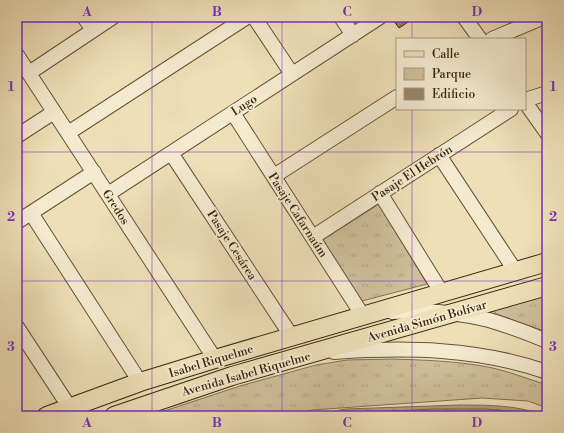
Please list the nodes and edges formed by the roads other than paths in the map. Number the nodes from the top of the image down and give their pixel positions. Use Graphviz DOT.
graph roads {
  1 [pos="84,17"];
  2 [pos="113,17"];
  3 [pos="247,17"];
  4 [pos="254,17"];
  5 [pos="341,17"];
  6 [pos="380,17"];
  7 [pos="464,17"];
  8 [pos="544,17"];
  9 [pos="93,30"];
  10 [pos="353,35"];
  11 [pos="479,38"];
  12 [pos="494,38"];
  13 [pos="17,54"];
  14 [pos="29,72"];
  15 [pos="292,74"];
  16 [pos="547,93"];
  17 [pos="396,98"];
  18 [pos="526,101"];
  19 [pos="526,102"];
  20 [pos="509,110"];
  21 [pos="54,112"];
  22 [pos="233,113"];
  23 [pos="68,133"];
  24 [pos="547,133"];
  25 [pos="17,136"];
  26 [pos="171,153"];
  27 [pos="439,155"];
  28 [pos="94,172"];
  29 [pos="274,176"];
  30 [pos="108,194"];
  31 [pos="380,194"];
  32 [pos="30,213"];
  33 [pos="17,222"];
  34 [pos="312,237"];
  35 [pos="547,262"];
  36 [pos="516,272"];
  37 [pos="547,286"];
  38 [pos="442,293"];
  39 [pos="370,314"];
  40 [pos="454,314"];
  41 [pos="19,333"];
  42 [pos="292,337"];
  43 [pos="547,341"];
  44 [pos="306,355"];
  45 [pos="216,359"];
  46 [pos="547,372"];
  47 [pos="140,382"];
  48 [pos="70,408"];
  49 [pos="47,416"];
  50 [pos="114,416"];
  1 -- 9 [label="street"];
  2 -- 9 [label="street"];
  3 -- 23 [label="street"];
  4 -- 15 [label="street"];
  5 -- 10 [label="street"];
  6 -- 10 [label="street, Lugo"];
  7 -- 11 [label="street"];
  8 -- 12 [label="street"];
  9 -- 14 [label="street"];
  10 -- 15 [label="street, Lugo"];
  13 -- 14 [label="street, Gredos"];
  14 -- 21 [label="street, Gredos"];
  15 -- 22 [label="street, Lugo"];
  16 -- 18 [label="street"];
  17 -- 29 [label="street"];
  19 -- 24 [label="street"];
  20 -- 27 [label="street, Pasaje El Hebrón"];
  21 -- 23 [label="street, Gredos"];
  21 -- 25 [label="street"];
  22 -- 26 [label="street, Lugo"];
  22 -- 29 [label="street, Pasaje Cafarnaúm"];
  23 -- 28 [label="street, Gredos"];
  26 -- 30 [label="street, Lugo"];
  26 -- 42 [label="street, Pasaje Cesárea"];
  27 -- 31 [label="street, Pasaje El Hebrón"];
  27 -- 36 [label="street"];
  28 -- 30 [label="street, Gredos"];
  28 -- 32 [label="street"];
  29 -- 34 [label="street, Pasaje Cafarnaúm"];
  30 -- 45 [label="street, Gredos"];
  31 -- 34 [label="street, Pasaje El Hebrón"];
  31 -- 38 [label="street"];
  32 -- 33 [label="street"];
  32 -- 47 [label="street"];
  34 -- 39 [label="street, Pasaje Cafarnaúm"];
  35 -- 36 [label="main road, Avenida Simón Bolívar"];
  36 -- 38 [label="main road, Avenida Simón Bolívar"];
  37 -- 40 [label="main road, Avenida Simón Bolívar"];
  38 -- 39 [label="main road, Avenida Simón Bolívar"];
  39 -- 40 [label="street"];
  39 -- 42 [label="main road, Isabel Riquelme"];
  40 -- 43 [label="street"];
  40 -- 44 [label="main road, Avenida Simón Bolívar"];
  41 -- 48 [label="street"];
  42 -- 45 [label="main road, Isabel Riquelme"];
  44 -- 46 [label="street, Avenida Isabel Riquelme"];
  44 -- 50 [label="main road, Avenida Isabel Riquelme"];
  45 -- 47 [label="main road, Isabel Riquelme"];
  47 -- 48 [label="main road, Isabel Riquelme"];
  48 -- 49 [label="main road, Isabel Riquelme"];
}
